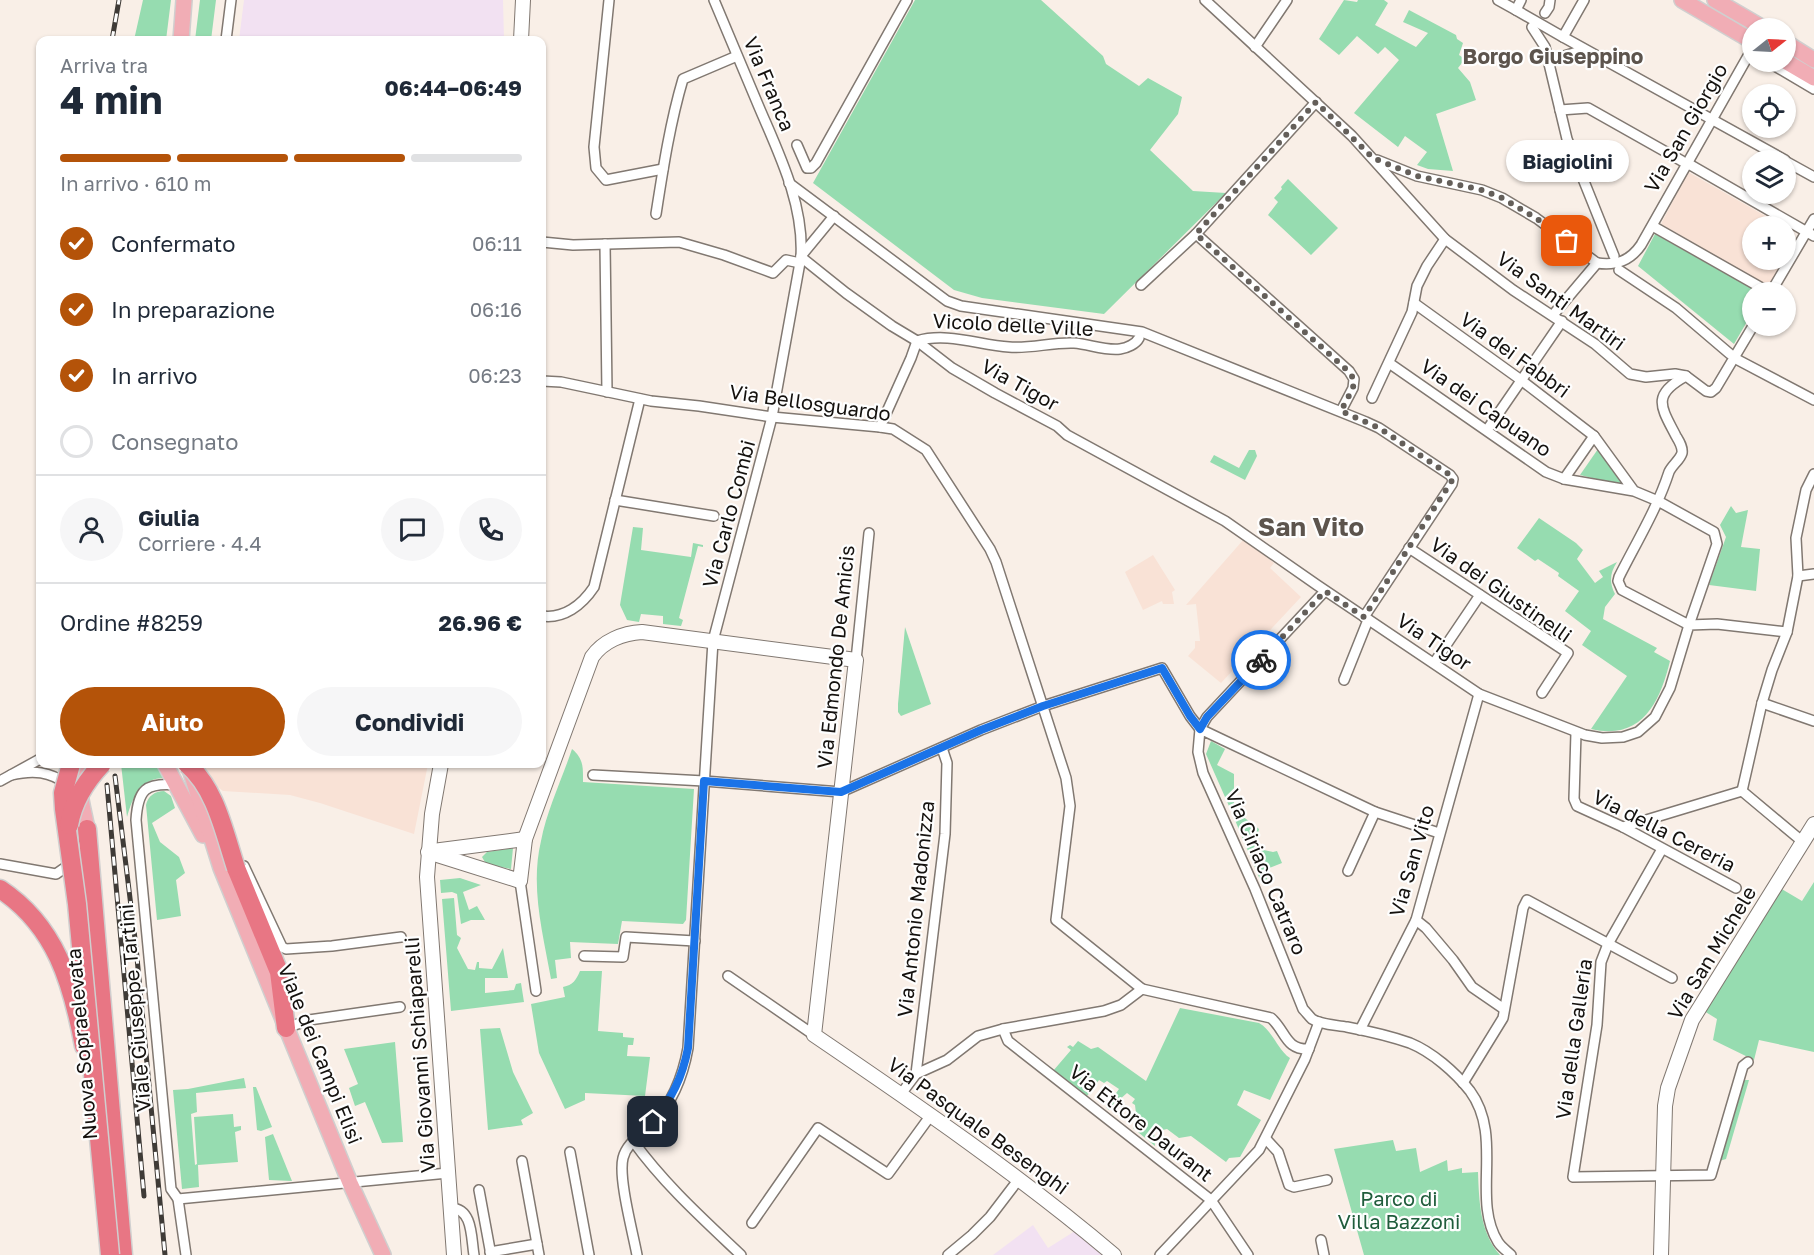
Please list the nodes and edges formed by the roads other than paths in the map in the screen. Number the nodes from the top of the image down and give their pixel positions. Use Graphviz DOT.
graph roads {
  1 [pos="184,0"];
  2 [pos="231,0"];
  3 [pos="523,0"];
  4 [pos="609,0"];
  5 [pos="714,0"];
  6 [pos="906,0"];
  7 [pos="1205,0"];
  8 [pos="1287,0"];
  9 [pos="1498,0"];
  10 [pos="1521,0"];
  11 [pos="1558,0"];
  12 [pos="1584,0"];
  13 [pos="1682,0"];
  14 [pos="1715,0"];
  15 [pos="1548,7"];
  16 [pos="1516,10"];
  17 [pos="1746,18"];
  18 [pos="1535,29"];
  19 [pos="181,36"];
  20 [pos="226,36"];
  21 [pos="521,36"];
  22 [pos="1563,37"];
  23 [pos="1742,41"];
  24 [pos="1255,47"];
  25 [pos="1796,49"];
  26 [pos="1577,52"];
  27 [pos="737,56"];
  28 [pos="1796,57"];
  29 [pos="1814,60"];
  30 [pos="1548,61"];
  31 [pos="1742,65"];
  32 [pos="1796,67"];
  33 [pos="1814,68"];
  34 [pos="1785,72"];
  35 [pos="1814,78"];
  36 [pos="1814,89"];
  37 [pos="1316,102"];
  38 [pos="1560,110"];
  39 [pos="1711,119"];
  40 [pos="797,145"];
  41 [pos="1766,150"];
  42 [pos="1373,158"];
  43 [pos="1684,162"];
  44 [pos="1796,167"];
  45 [pos="663,169"];
  46 [pos="1814,177"];
  47 [pos="789,183"];
  48 [pos="656,214"];
  49 [pos="834,216"];
  50 [pos="1814,219"];
  51 [pos="1654,227"];
  52 [pos="1196,234"];
  53 [pos="1810,234"];
  54 [pos="1445,239"];
  55 [pos="546,242"];
  56 [pos="605,244"];
  57 [pos="1614,256"];
  58 [pos="800,260"];
  59 [pos="1597,263"];
  60 [pos="1619,270"];
  61 [pos="1751,282"];
  62 [pos="1776,282"];
  63 [pos="1141,285"];
  64 [pos="1414,303"];
  65 [pos="1553,315"];
  66 [pos="1562,321"];
  67 [pos="1746,336"];
  68 [pos="1139,338"];
  69 [pos="917,341"];
  70 [pos="1734,357"];
  71 [pos="1389,363"];
  72 [pos="1686,376"];
  73 [pos="1521,380"];
  74 [pos="546,381"];
  75 [pos="607,392"];
  76 [pos="1372,398"];
  77 [pos="640,399"];
  78 [pos="1814,400"];
  79 [pos="1341,411"];
  80 [pos="772,417"];
  81 [pos="880,427"];
  82 [pos="1487,430"];
  83 [pos="1594,436"];
  84 [pos="1814,474"];
  85 [pos="1564,479"];
  86 [pos="1634,491"];
  87 [pos="615,500"];
  88 [pos="1658,501"];
  89 [pos="714,516"];
  90 [pos="869,533"];
  91 [pos="1409,548"];
  92 [pos="1814,574"];
  93 [pos="1798,576"];
  94 [pos="1325,591"];
  95 [pos="1480,595"];
  96 [pos="546,616"];
  97 [pos="1366,618"];
  98 [pos="1689,625"];
  99 [pos="1787,632"];
  100 [pos="713,641"];
  101 [pos="856,660"];
  102 [pos="1434,663"];
  103 [pos="1344,680"];
  104 [pos="1542,693"];
  105 [pos="1479,694"];
  106 [pos="1762,703"];
  107 [pos="1043,706"];
  108 [pos="1814,721"];
  109 [pos="1200,729"];
  110 [pos="1576,732"];
  111 [pos="942,748"];
  112 [pos="36,761"];
  113 [pos="70,768"];
  114 [pos="80,768"];
  115 [pos="99,768"];
  116 [pos="167,768"];
  117 [pos="189,768"];
  118 [pos="192,768"];
  119 [pos="440,768"];
  120 [pos="11,775"];
  121 [pos="593,775"];
  122 [pos="0,781"];
  123 [pos="704,781"];
  124 [pos="177,785"];
  125 [pos="1742,791"];
  126 [pos="841,792"];
  127 [pos="82,799"];
  128 [pos="202,809"];
  129 [pos="1375,812"];
  130 [pos="1814,824"];
  131 [pos="1623,827"];
  132 [pos="87,829"];
  133 [pos="67,833"];
  134 [pos="1439,833"];
  135 [pos="525,839"];
  136 [pos="1803,842"];
  137 [pos="477,845"];
  138 [pos="1662,849"];
  139 [pos="428,852"];
  140 [pos="0,864"];
  141 [pos="476,867"];
  142 [pos="228,868"];
  143 [pos="1348,871"];
  144 [pos="520,881"];
  145 [pos="1736,888"];
  146 [pos="0,889"];
  147 [pos="1416,920"];
  148 [pos="401,937"];
  149 [pos="695,941"];
  150 [pos="1608,944"];
  151 [pos="584,956"];
  152 [pos="728,976"];
  153 [pos="1672,978"];
  154 [pos="1142,989"];
  155 [pos="536,991"];
  156 [pos="400,1007"];
  157 [pos="1504,1009"];
  158 [pos="1319,1022"];
  159 [pos="286,1028"];
  160 [pos="1003,1029"];
  161 [pos="1360,1030"];
  162 [pos="814,1035"];
  163 [pos="1309,1049"];
  164 [pos="1748,1062"];
  165 [pos="916,1074"];
  166 [pos="1463,1083"];
  167 [pos="901,1094"];
  168 [pos="932,1115"];
  169 [pos="1266,1139"];
  170 [pos="633,1141"];
  171 [pos="570,1152"];
  172 [pos="100,1154"];
  173 [pos="522,1161"];
  174 [pos="448,1173"];
  175 [pos="1662,1177"];
  176 [pos="1019,1179"];
  177 [pos="1327,1179"];
  178 [pos="350,1183"];
  179 [pos="479,1190"];
  180 [pos="178,1199"];
  181 [pos="1211,1200"];
  182 [pos="451,1208"];
  183 [pos="752,1223"];
  184 [pos="1321,1240"];
  185 [pos="537,1244"];
  186 [pos="491,1253"];
  187 [pos="110,1255"];
  188 [pos="123,1255"];
  189 [pos="186,1255"];
  190 [pos="383,1255"];
  191 [pos="454,1255"];
  192 [pos="474,1255"];
  193 [pos="539,1255"];
  194 [pos="589,1255"];
  195 [pos="637,1255"];
  196 [pos="741,1255"];
  197 [pos="948,1255"];
  198 [pos="1114,1255"];
  199 [pos="1160,1255"];
  200 [pos="1248,1255"];
  201 [pos="1324,1255"];
  202 [pos="1511,1255"];
  203 [pos="1661,1255"];
  1 -- 19 [label="main road"];
  2 -- 20 [label="street"];
  3 -- 21 [label="street"];
  4 -- 45 [label="street"];
  5 -- 27 [label="street, Via Franca"];
  6 -- 40 [label="street"];
  7 -- 24 [label="street, Via Santi Martiri"];
  8 -- 24 [label="street"];
  9 -- 16 [label="street"];
  10 -- 16 [label="street"];
  11 -- 15 [label="street"];
  12 -- 22 [label="street"];
  13 -- 23 [label="main road"];
  14 -- 17 [label="main road"];
  16 -- 22 [label="street"];
  18 -- 30 [label="street"];
  22 -- 39 [label="street"];
  24 -- 37 [label="street, Via Santi Martiri"];
  25 -- 29 [label="main road"];
  26 -- 30 [label="street"];
  27 -- 45 [label="street"];
  27 -- 47 [label="street, Via Franca"];
  28 -- 33 [label="street"];
  30 -- 38 [label="street"];
  31 -- 39 [label="street, Via San Giorgio"];
  32 -- 35 [label="main road"];
  34 -- 36 [label="street"];
  37 -- 42 [label="street, Via Santi Martiri"];
  37 -- 52 [label="street"];
  38 -- 43 [label="street"];
  38 -- 57 [label="street"];
  39 -- 41 [label="street"];
  39 -- 43 [label="street, Via San Giorgio"];
  42 -- 54 [label="street, Via Santi Martiri"];
  42 -- 59 [label="street"];
  43 -- 51 [label="street, Via San Giorgio"];
  43 -- 53 [label="street"];
  44 -- 46 [label="street"];
  45 -- 48 [label="street"];
  47 -- 49 [label="street"];
  47 -- 58 [label="street, Via Franca"];
  49 -- 58 [label="street"];
  49 -- 79 [label="street"];
  50 -- 53 [label="street"];
  51 -- 59 [label="street, Via San Giorgio"];
  51 -- 61 [label="street"];
  52 -- 63 [label="street"];
  52 -- 79 [label="street"];
  53 -- 62 [label="street"];
  54 -- 64 [label="street"];
  54 -- 65 [label="street, Via Santi Martiri"];
  55 -- 56 [label="street"];
  56 -- 58 [label="street"];
  56 -- 75 [label="street"];
  58 -- 69 [label="street, Vicolo delle Ville"];
  58 -- 80 [label="street, Via Carlo Combi"];
  59 -- 65 [label="street"];
  60 -- 70 [label="street"];
  64 -- 71 [label="street"];
  64 -- 73 [label="street, Via dei Fabbri"];
  65 -- 66 [label="street, Via Santi Martiri"];
  66 -- 72 [label="street, Via Santi Martiri"];
  66 -- 73 [label="street"];
  67 -- 70 [label="street"];
  68 -- 69 [label="street, Vicolo delle Ville"];
  69 -- 81 [label="street"];
  69 -- 94 [label="street, Via Tigor"];
  70 -- 72 [label="street"];
  70 -- 78 [label="street"];
  71 -- 76 [label="street"];
  71 -- 82 [label="street, Via dei Capuano"];
  72 -- 88 [label="street"];
  73 -- 82 [label="street"];
  73 -- 83 [label="street, Via dei Fabbri"];
  74 -- 75 [label="street, Via Bellosguardo"];
  75 -- 77 [label="street, Via Bellosguardo"];
  77 -- 80 [label="street, Via Bellosguardo"];
  77 -- 87 [label="street"];
  79 -- 91 [label="street"];
  80 -- 81 [label="street, Via Bellosguardo"];
  80 -- 100 [label="street, Via Carlo Combi"];
  81 -- 107 [label="street, Via Bellosguardo"];
  82 -- 85 [label="street, Via dei Capuano"];
  83 -- 85 [label="street"];
  83 -- 86 [label="street, Via dei Fabbri"];
  84 -- 93 [label="street"];
  85 -- 86 [label="street, Via dei Capuano"];
  86 -- 88 [label="street, Via dei Capuano"];
  87 -- 89 [label="street"];
  87 -- 96 [label="street"];
  88 -- 98 [label="street, Via Tigor"];
  88 -- 98 [label="street"];
  90 -- 101 [label="street, Via Edmondo De Amicis"];
  91 -- 95 [label="street, Via dei Giustinelli"];
  91 -- 97 [label="street"];
  92 -- 93 [label="street"];
  93 -- 99 [label="street"];
  94 -- 97 [label="street, Via Tigor"];
  94 -- 109 [label="street"];
  95 -- 102 [label="street"];
  95 -- 104 [label="street, Via dei Giustinelli"];
  97 -- 102 [label="street, Via Tigor"];
  97 -- 103 [label="street"];
  98 -- 99 [label="street"];
  98 -- 110 [label="street, Via Tigor"];
  99 -- 106 [label="street"];
  100 -- 101 [label="street"];
  100 -- 123 [label="street, Via Carlo Combi"];
  100 -- 135 [label="street"];
  101 -- 126 [label="street, Via Edmondo De Amicis"];
  102 -- 105 [label="street, Via Tigor"];
  105 -- 110 [label="street, Via Tigor"];
  105 -- 134 [label="street, Via San Vito"];
  106 -- 108 [label="street"];
  106 -- 125 [label="street"];
  107 -- 109 [label="street"];
  107 -- 111 [label="street"];
  107 -- 154 [label="street, Via Bellosguardo"];
  109 -- 129 [label="street"];
  109 -- 158 [label="street, Via Ciriaco Catraro"];
  110 -- 131 [label="street, Via della Cereria"];
  111 -- 126 [label="street"];
  111 -- 165 [label="street, Via Antonio Madonizza"];
  112 -- 120 [label="street"];
  113 -- 133 [label="highway, Nuova Sopraelevata, bridge"];
  114 -- 127 [label="main road"];
  115 -- 133 [label="highway, bridge"];
  116 -- 124 [label="main road"];
  117 -- 128 [label="main road"];
  118 -- 142 [label="highway, bridge"];
  119 -- 139 [label="street, Via Giovanni Schiaparelli"];
  120 -- 122 [label="street"];
  120 -- 127 [label="street"];
  121 -- 123 [label="street"];
  123 -- 126 [label="street"];
  123 -- 149 [label="street, Via Carlo Combi"];
  124 -- 142 [label="main road"];
  124 -- 180 [label="street, Viale Giuseppe Tartini"];
  125 -- 131 [label="street"];
  125 -- 136 [label="street"];
  126 -- 162 [label="street, Via Edmondo De Amicis"];
  127 -- 132 [label="main road"];
  128 -- 142 [label="main road"];
  128 -- 148 [label="street"];
  129 -- 134 [label="street"];
  129 -- 143 [label="street"];
  130 -- 136 [label="street, Via San Michele"];
  131 -- 138 [label="street, Via della Cereria"];
  132 -- 140 [label="street"];
  132 -- 188 [label="highway, Nuova Sopraelevata"];
  133 -- 172 [label="highway, Nuova Sopraelevata, bridge"];
  134 -- 147 [label="street, Via San Vito"];
  135 -- 137 [label="street"];
  135 -- 144 [label="street"];
  136 -- 175 [label="street, Via San Michele"];
  137 -- 139 [label="street"];
  137 -- 141 [label="street"];
  138 -- 145 [label="street, Via della Cereria"];
  138 -- 150 [label="street, Via della Galleria"];
  139 -- 141 [label="street"];
  139 -- 174 [label="street, Via Giovanni Schiaparelli"];
  141 -- 144 [label="street"];
  142 -- 159 [label="highway"];
  144 -- 155 [label="street"];
  146 -- 172 [label="highway, bridge"];
  147 -- 157 [label="street"];
  147 -- 161 [label="street, Via San Vito"];
  149 -- 151 [label="street"];
  149 -- 170 [label="street, Via Carlo Combi"];
  150 -- 153 [label="street"];
  150 -- 157 [label="street"];
  150 -- 175 [label="street, Via della Galleria"];
  152 -- 162 [label="street"];
  154 -- 160 [label="street"];
  154 -- 163 [label="street"];
  156 -- 159 [label="street"];
  157 -- 166 [label="street"];
  158 -- 161 [label="street"];
  158 -- 163 [label="street"];
  159 -- 178 [label="main road, Viale dei Campi Elisi"];
  160 -- 165 [label="street"];
  160 -- 181 [label="street, Via Ettore Daurant"];
  161 -- 166 [label="street"];
  162 -- 167 [label="street, Via Pasquale Besenghi"];
  163 -- 169 [label="street"];
  164 -- 175 [label="street"];
  165 -- 167 [label="street"];
  166 -- 202 [label="street"];
  167 -- 168 [label="street, Via Pasquale Besenghi"];
  168 -- 176 [label="street, Via Pasquale Besenghi"];
  168 -- 183 [label="street"];
  169 -- 177 [label="street"];
  169 -- 181 [label="street"];
  170 -- 195 [label="street"];
  170 -- 196 [label="street"];
  171 -- 194 [label="street"];
  172 -- 187 [label="highway, Nuova Sopraelevata, bridge"];
  173 -- 185 [label="street"];
  174 -- 178 [label="street"];
  174 -- 182 [label="street, Via Giovanni Schiaparelli"];
  175 -- 203 [label="street, Via San Michele"];
  176 -- 197 [label="street"];
  176 -- 198 [label="street, Via Pasquale Besenghi"];
  178 -- 180 [label="street"];
  178 -- 190 [label="main road, Viale dei Campi Elisi"];
  179 -- 186 [label="street"];
  180 -- 189 [label="street, Viale Giuseppe Tartini"];
  181 -- 199 [label="street"];
  181 -- 200 [label="street, Via Ettore Daurant"];
  182 -- 191 [label="street, Via Giovanni Schiaparelli"];
  182 -- 192 [label="street"];
  184 -- 201 [label="street"];
  185 -- 186 [label="street"];
  185 -- 193 [label="street"];
}
